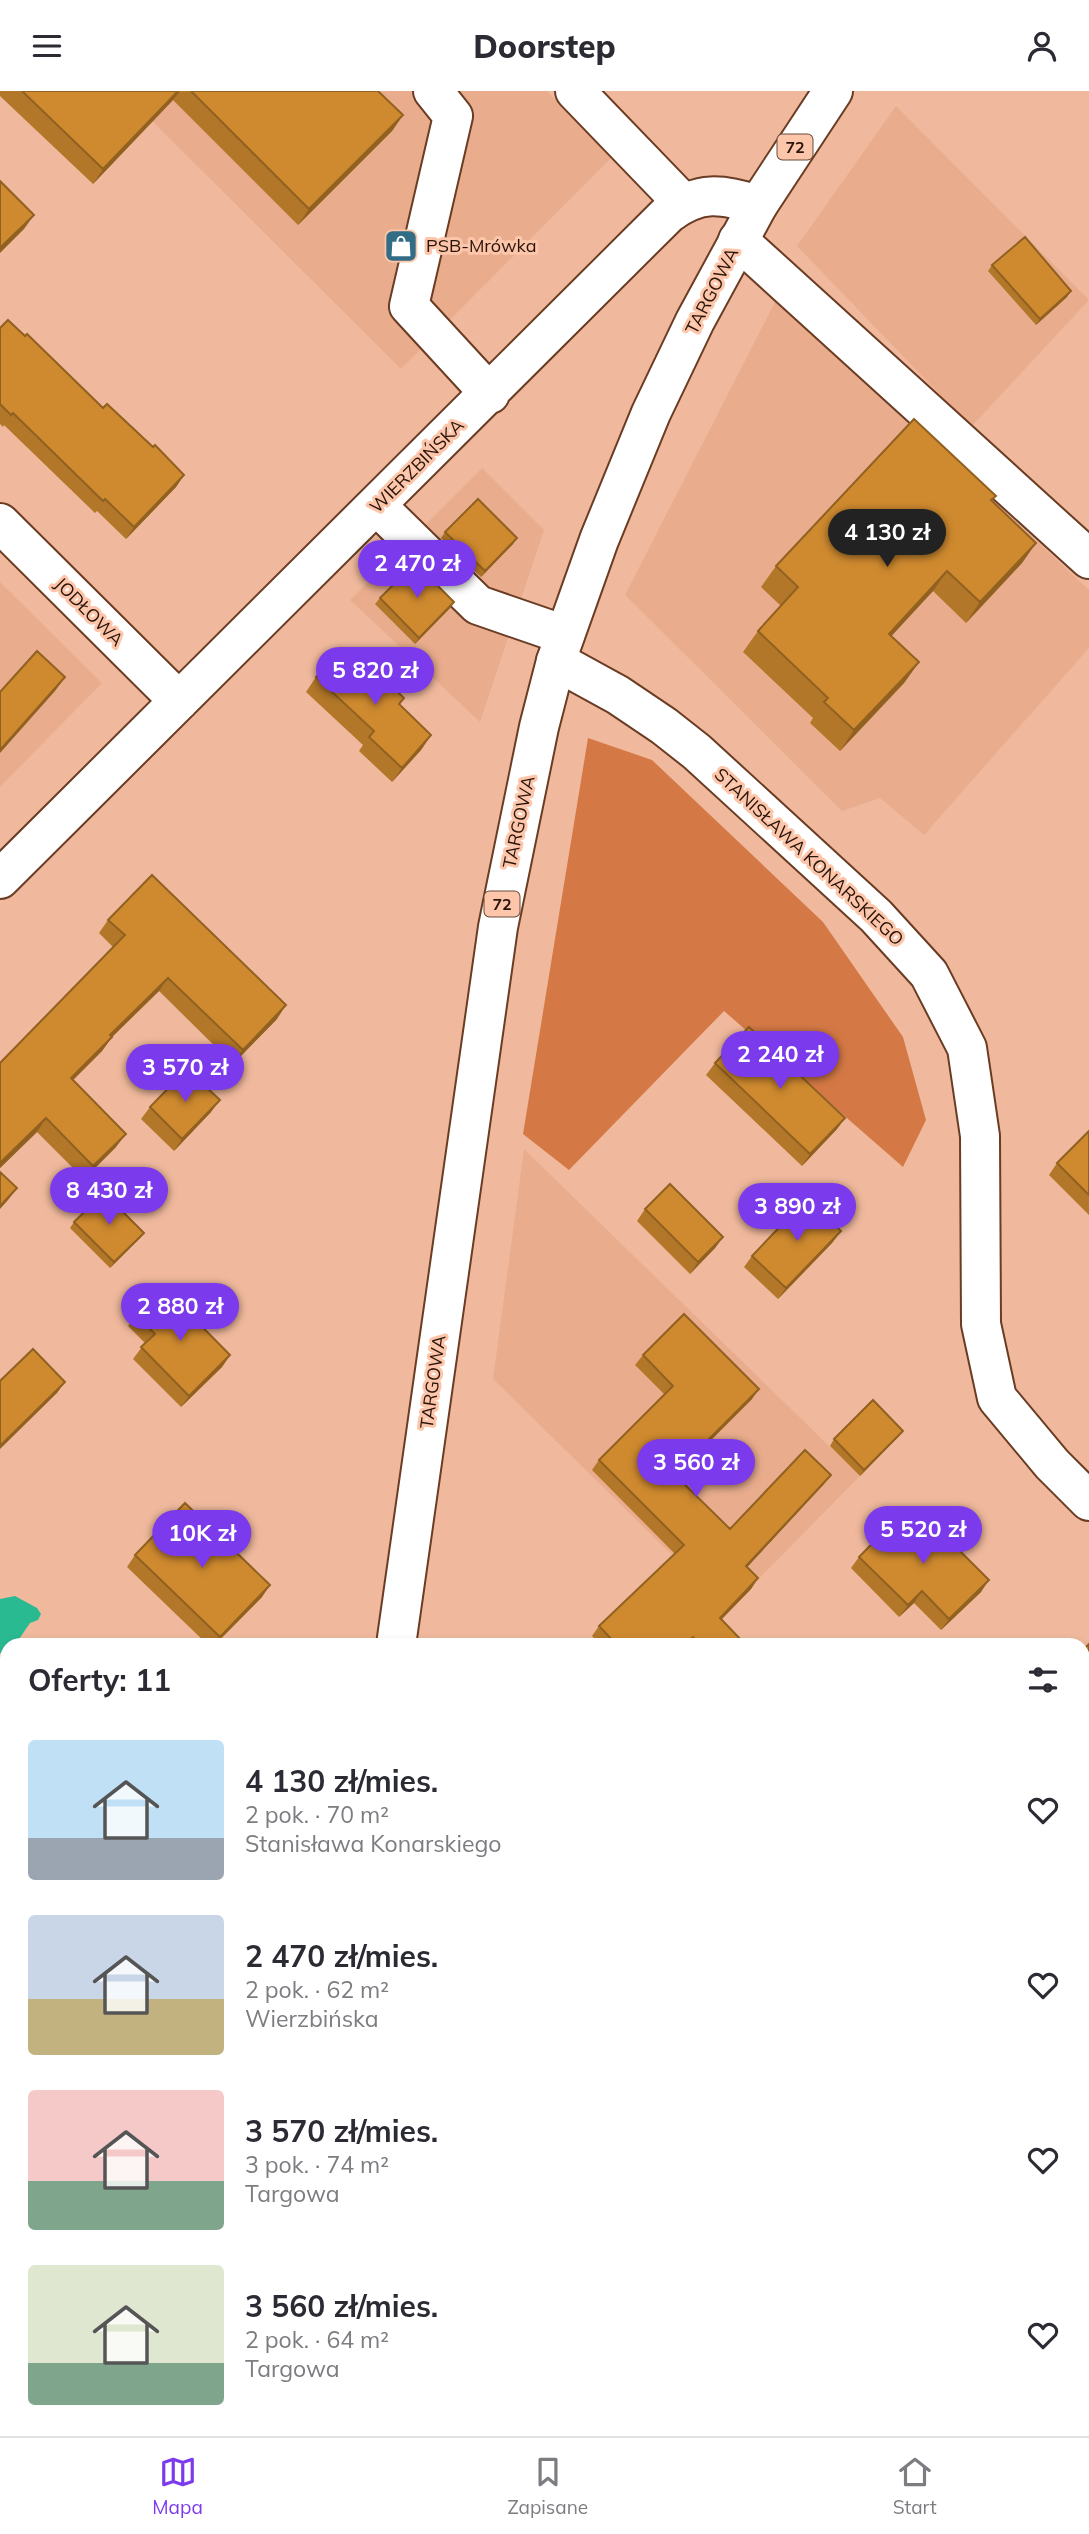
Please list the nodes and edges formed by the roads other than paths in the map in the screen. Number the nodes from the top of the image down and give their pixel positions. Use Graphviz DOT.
graph roads {
  1 [pos="433,91"];
  2 [pos="575,91"];
  3 [pos="833,91"];
  4 [pos="683,203"];
  5 [pos="758,205"];
  6 [pos="738,240"];
  7 [pos="490,394"];
  8 [pos="377,506"];
  9 [pos="0,523"];
  10 [pos="1089,559"];
  11 [pos="561,648"];
  12 [pos="179,701"];
  13 [pos="0,879"];
  14 [pos="1089,1501"];
  15 [pos="397,1638"];
  1 -- 7 [label="street"];
  2 -- 4 [label="street"];
  3 -- 5 [label="street, 72"];
  4 -- 5 [label="street, WIERZBIŃSKA"];
  4 -- 7 [label="street, WIERZBIŃSKA"];
  5 -- 6 [label="street, TARGOWA / 72"];
  6 -- 10 [label="street"];
  6 -- 11 [label="street, TARGOWA / 72"];
  7 -- 8 [label="street, WIERZBIŃSKA"];
  8 -- 11 [label="street, STANISŁAWA KONARSKIEGO"];
  8 -- 12 [label="street, WIERZBIŃSKA"];
  9 -- 12 [label="street, JODŁOWA"];
  11 -- 14 [label="street, STANISŁAWA KONARSKIEGO"];
  11 -- 15 [label="street, TARGOWA / 72"];
  12 -- 13 [label="street, WIERZBIŃSKA"];
}
